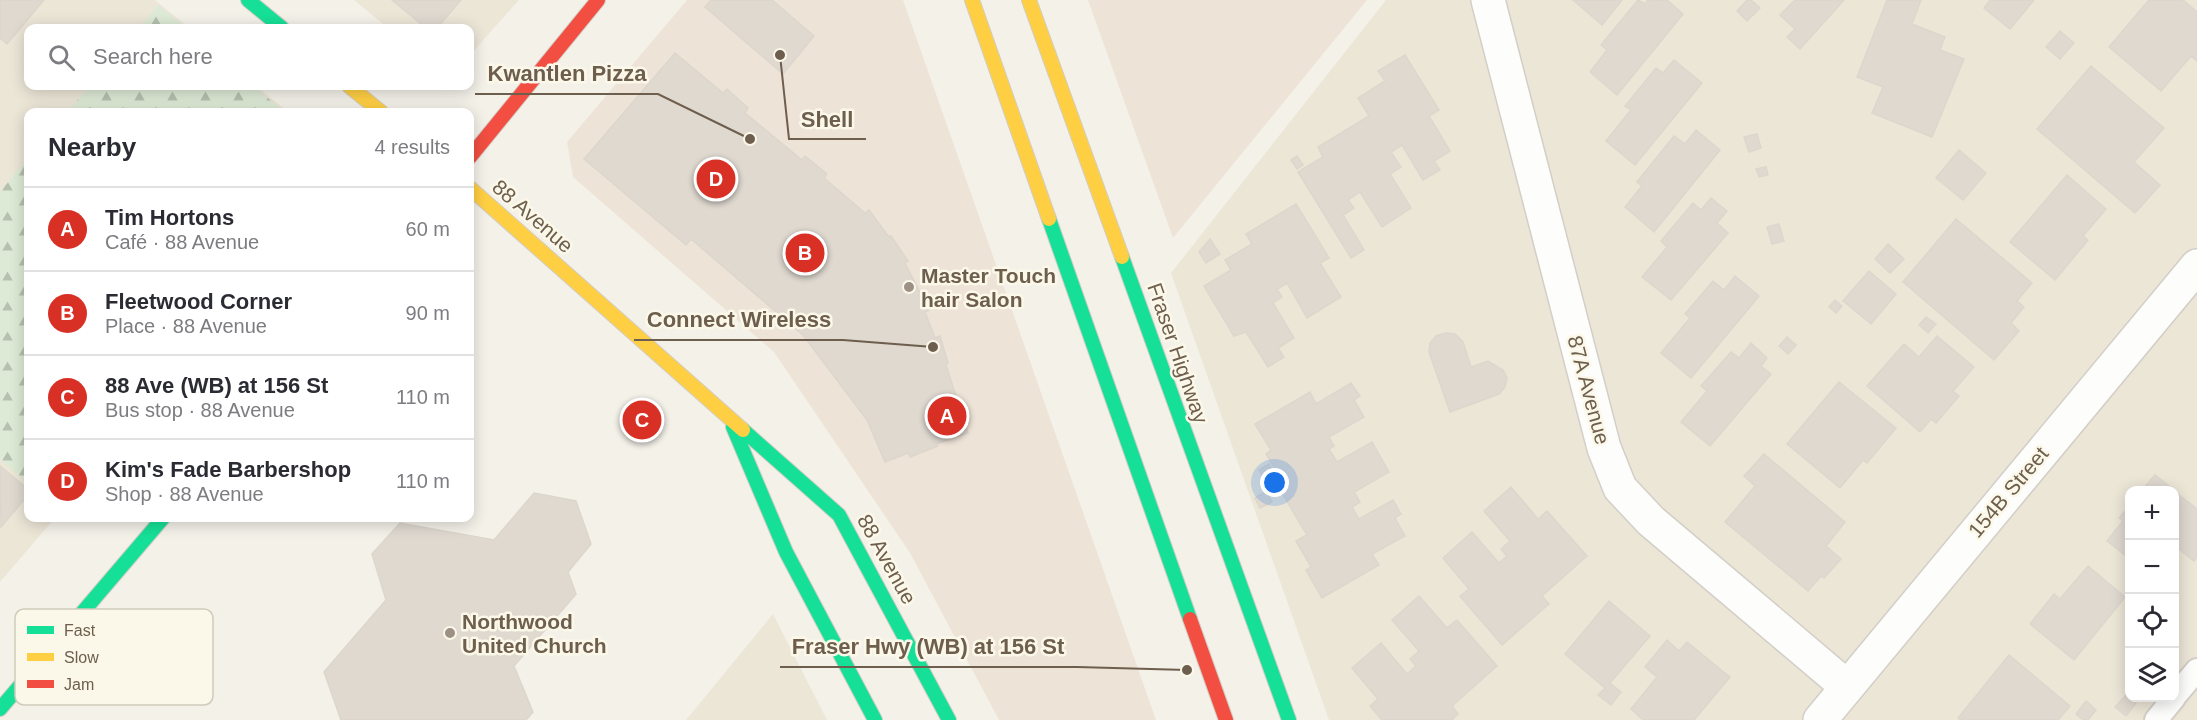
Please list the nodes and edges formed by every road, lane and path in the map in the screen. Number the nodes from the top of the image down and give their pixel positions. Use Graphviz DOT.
graph roads {
  1 [pos="248,0"];
  2 [pos="598,0"];
  3 [pos="972,0"];
  4 [pos="1029,0"];
  5 [pos="1488,0"];
  6 [pos="277,24"];
  7 [pos="354,90"];
  8 [pos="376,108"];
  9 [pos="474,152"];
  10 [pos="474,191"];
  11 [pos="2197,266"];
  12 [pos="730,420"];
  13 [pos="160,522"];
  14 [pos="85,609"];
  15 [pos="2197,670"];
  16 [pos="1846,686"];
  17 [pos="15,691"];
  18 [pos="2179,691"];
  19 [pos="2170,702"];
  20 [pos="0,709"];
  21 [pos="875,720"];
  22 [pos="949,720"];
  23 [pos="1226,720"];
  24 [pos="1289,720"];
  25 [pos="1820,720"];
  26 [pos="2156,720"];
  1 -- 6 [label="main road"];
  2 -- 9 [label="main road"];
  3 -- 23 [label="main road"];
  4 -- 24 [label="main road, Fraser Highway"];
  5 -- 16 [label="street, 87A Avenue"];
  7 -- 8 [label="main road"];
  10 -- 12 [label="main road, 88 Avenue"];
  11 -- 16 [label="street, 154B Street"];
  12 -- 21 [label="main road, 88 Avenue"];
  12 -- 22 [label="main road, 88 Avenue"];
  13 -- 14 [label="main road"];
  15 -- 18 [label="lane"];
  16 -- 25 [label="street, 154B Street"];
  17 -- 20 [label="main road"];
  19 -- 26 [label="lane"];
}
